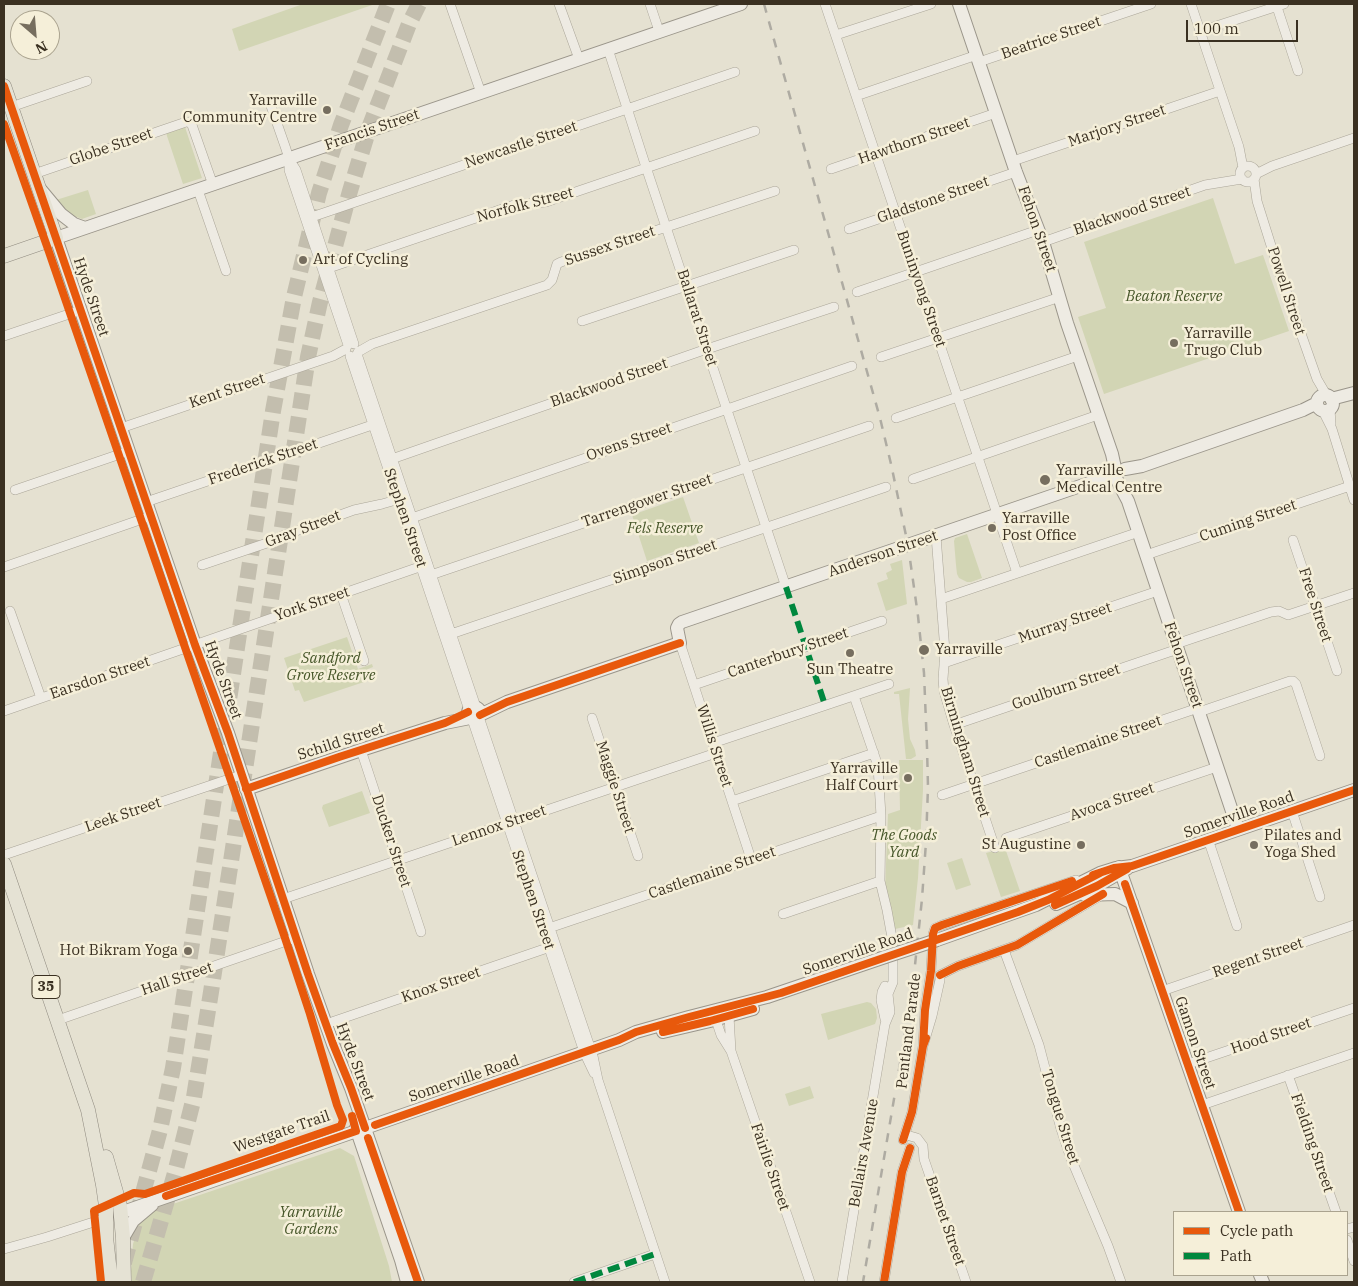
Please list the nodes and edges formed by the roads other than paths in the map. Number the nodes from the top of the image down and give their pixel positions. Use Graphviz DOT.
graph roads {
  1 [pos="450,4"];
  2 [pos="559,4"];
  3 [pos="650,4"];
  4 [pos="741,4"];
  5 [pos="825,4"];
  6 [pos="931,4"];
  7 [pos="960,4"];
  8 [pos="1151,4"];
  9 [pos="1191,4"];
  10 [pos="1279,5"];
  11 [pos="659,31"];
  12 [pos="1201,31"];
  13 [pos="836,35"];
  14 [pos="608,49"];
  15 [pos="978,58"];
  16 [pos="579,59"];
  17 [pos="1298,71"];
  18 [pos="735,72"];
  19 [pos="86,80"];
  20 [pos="4,86"];
  21 [pos="1220,91"];
  22 [pos="481,93"];
  23 [pos="856,96"];
  24 [pos="271,106"];
  25 [pos="11,107"];
  26 [pos="627,109"];
  27 [pos="996,113"];
  28 [pos="755,131"];
  29 [pos="1354,138"];
  30 [pos="875,154"];
  31 [pos="289,159"];
  32 [pos="1015,166"];
  33 [pos="646,167"];
  34 [pos="831,169"];
  35 [pos="1248,174"];
  36 [pos="36,179"];
  37 [pos="213,185"];
  38 [pos="198,190"];
  39 [pos="775,190"];
  40 [pos="895,213"];
  41 [pos="308,218"];
  42 [pos="666,226"];
  43 [pos="85,228"];
  44 [pos="849,229"];
  45 [pos="1040,236"];
  46 [pos="56,238"];
  47 [pos="794,250"];
  48 [pos="4,256"];
  49 [pos="326,269"];
  50 [pos="226,271"];
  51 [pos="915,272"];
  52 [pos="686,286"];
  53 [pos="857,292"];
  54 [pos="1060,297"];
  55 [pos="834,307"];
  56 [pos="81,310"];
  57 [pos="582,321"];
  58 [pos="4,336"];
  59 [pos="937,338"];
  60 [pos="707,349"];
  61 [pos="352,350"];
  62 [pos="1078,356"];
  63 [pos="881,357"];
  64 [pos="852,366"];
  65 [pos="1350,394"];
  66 [pos="957,398"];
  67 [pos="1325,403"];
  68 [pos="727,408"];
  69 [pos="1098,415"];
  70 [pos="896,418"];
  71 [pos="377,423"];
  72 [pos="869,426"];
  73 [pos="121,428"];
  74 [pos="129,451"];
  75 [pos="977,457"];
  76 [pos="389,460"];
  77 [pos="747,468"];
  78 [pos="1120,474"];
  79 [pos="913,479"];
  80 [pos="1350,486"];
  81 [pos="886,487"];
  82 [pos="16,490"];
  83 [pos="402,498"];
  84 [pos="1354,500"];
  85 [pos="146,502"];
  86 [pos="997,515"];
  87 [pos="151,516"];
  88 [pos="409,518"];
  89 [pos="767,528"];
  90 [pos="1138,532"];
  91 [pos="936,536"];
  92 [pos="1293,540"];
  93 [pos="1146,555"];
  94 [pos="202,565"];
  95 [pos="425,565"];
  96 [pos="4,567"];
  97 [pos="1016,573"];
  98 [pos="428,576"];
  99 [pos="786,587"];
  100 [pos="1158,591"];
  101 [pos="1354,593"];
  102 [pos="341,594"];
  103 [pos="941,599"];
  104 [pos="1315,605"];
  105 [pos="10,611"];
  106 [pos="882,621"];
  107 [pos="448,635"];
  108 [pos="679,638"];
  109 [pos="195,644"];
  110 [pos="1177,647"];
  111 [pos="364,661"];
  112 [pos="944,663"];
  113 [pos="1337,671"];
  114 [pos="889,684"];
  115 [pos="694,685"];
  116 [pos="854,696"];
  117 [pos="41,698"];
  118 [pos="4,710"];
  119 [pos="1198,710"];
  120 [pos="474,713"];
  121 [pos="592,718"];
  122 [pos="954,725"];
  123 [pos="713,743"];
  124 [pos="361,750"];
  125 [pos="716,753"];
  126 [pos="874,753"];
  127 [pos="1320,756"];
  128 [pos="1217,766"];
  129 [pos="242,775"];
  130 [pos="973,784"];
  131 [pos="615,786"];
  132 [pos="246,789"];
  133 [pos="1354,790"];
  134 [pos="942,795"];
  135 [pos="732,801"];
  136 [pos="1292,811"];
  137 [pos="881,816"];
  138 [pos="511,822"];
  139 [pos="1238,829"];
  140 [pos="1006,838"];
  141 [pos="1208,839"];
  142 [pos="994,846"];
  143 [pos="4,855"];
  144 [pos="638,856"];
  145 [pos="751,859"];
  146 [pos="398,860"];
  147 [pos="4,864"];
  148 [pos="1120,870"];
  149 [pos="1100,873"];
  150 [pos="880,882"];
  151 [pos="1103,894"];
  152 [pos="1075,896"];
  153 [pos="1320,898"];
  154 [pos="283,900"];
  155 [pos="1132,903"];
  156 [pos="784,914"];
  157 [pos="1354,925"];
  158 [pos="938,926"];
  159 [pos="1237,926"];
  160 [pos="546,929"];
  161 [pos="421,932"];
  162 [pos="296,938"];
  163 [pos="937,943"];
  164 [pos="552,946"];
  165 [pos="1004,950"];
  166 [pos="887,964"];
  167 [pos="930,971"];
  168 [pos="940,975"];
  169 [pos="1162,991"];
  170 [pos="1354,1008"];
  171 [pos="58,1020"];
  172 [pos="723,1021"];
  173 [pos="326,1024"];
  174 [pos="923,1046"];
  175 [pos="587,1051"];
  176 [pos="1354,1053"];
  177 [pos="1188,1064"];
  178 [pos="1288,1075"];
  179 [pos="1202,1105"];
  180 [pos="88,1110"];
  181 [pos="361,1130"];
  182 [pos="909,1142"];
  183 [pos="166,1196"];
  184 [pos="1239,1211"];
  185 [pos="1336,1211"];
  186 [pos="120,1213"];
  187 [pos="106,1218"];
  188 [pos="123,1238"];
  189 [pos="1348,1243"];
  190 [pos="4,1249"];
  191 [pos="655,1254"];
  192 [pos="1354,1262"];
  193 [pos="111,1282"];
  194 [pos="124,1282"];
  195 [pos="407,1282"];
  196 [pos="418,1282"];
  197 [pos="574,1282"];
  198 [pos="665,1282"];
  199 [pos="810,1282"];
  200 [pos="842,1282"];
  201 [pos="884,1282"];
  202 [pos="966,1282"];
  203 [pos="1121,1282"];
  1 -- 22 [label="street"];
  2 -- 16 [label="street"];
  3 -- 11 [label="street"];
  4 -- 11 [label="street, Francis Street"];
  5 -- 13 [label="street, Buninyong Street"];
  6 -- 13 [label="street"];
  7 -- 15 [label="street, Fehon Street"];
  8 -- 15 [label="street, Beatrice Street"];
  9 -- 12 [label="street, Powell Street"];
  10 -- 12 [label="street"];
  10 -- 17 [label="street"];
  11 -- 14 [label="street, Francis Street"];
  12 -- 21 [label="street, Powell Street"];
  13 -- 23 [label="street, Buninyong Street"];
  14 -- 16 [label="street, Francis Street"];
  14 -- 26 [label="street, Ballarat Street"];
  15 -- 23 [label="street, Beatrice Street"];
  15 -- 27 [label="street, Fehon Street"];
  16 -- 22 [label="street, Francis Street"];
  18 -- 26 [label="street, Newcastle Street"];
  19 -- 25 [label="street"];
  20 -- 25 [label="main road, Hyde Street"];
  21 -- 32 [label="street, Marjory Street"];
  21 -- 35 [label="street, Powell Street"];
  22 -- 31 [label="street, Francis Street"];
  23 -- 30 [label="street, Buninyong Street"];
  24 -- 31 [label="street, Stephen Street"];
  25 -- 36 [label="main road, Hyde Street"];
  26 -- 33 [label="street, Ballarat Street"];
  26 -- 41 [label="street, Newcastle Street"];
  27 -- 30 [label="street, Hawthorn Street"];
  27 -- 32 [label="street, Fehon Street"];
  28 -- 33 [label="street, Norfolk Street"];
  29 -- 35 [label="street, Blackwood Street"];
  30 -- 34 [label="street, Hawthorn Street"];
  30 -- 40 [label="street, Buninyong Street"];
  31 -- 37 [label="street, Francis Street"];
  31 -- 41 [label="street, Stephen Street"];
  32 -- 40 [label="street, Gladstone Street"];
  32 -- 45 [label="street, Fehon Street"];
  33 -- 42 [label="street, Ballarat Street"];
  33 -- 49 [label="street, Norfolk Street"];
  35 -- 45 [label="street, Blackwood Street"];
  35 -- 67 [label="street, Powell Street"];
  36 -- 37 [label="street, Globe Street"];
  36 -- 43 [label="street"];
  36 -- 46 [label="main road, Hyde Street"];
  37 -- 38 [label="street, Francis Street"];
  38 -- 43 [label="street, Francis Street"];
  38 -- 50 [label="street"];
  39 -- 42 [label="street, Sussex Street"];
  40 -- 44 [label="street, Gladstone Street"];
  40 -- 51 [label="street, Buninyong Street"];
  41 -- 49 [label="street, Stephen Street"];
  42 -- 52 [label="street, Ballarat Street"];
  42 -- 61 [label="street, Sussex Street"];
  43 -- 46 [label="street, Francis Street"];
  45 -- 51 [label="street, Blackwood Street"];
  45 -- 54 [label="street, Fehon Street"];
  46 -- 48 [label="main road, Francis Street"];
  46 -- 56 [label="street, Hyde Street"];
  47 -- 52 [label="street"];
  49 -- 61 [label="street, Stephen Street"];
  51 -- 53 [label="street, Blackwood Street"];
  51 -- 59 [label="street, Buninyong Street"];
  52 -- 57 [label="street"];
  52 -- 60 [label="street, Ballarat Street"];
  54 -- 59 [label="street"];
  54 -- 62 [label="street, Fehon Street"];
  55 -- 60 [label="street, Blackwood Street"];
  56 -- 58 [label="street"];
  56 -- 73 [label="street, Hyde Street"];
  59 -- 63 [label="street"];
  59 -- 66 [label="street, Buninyong Street"];
  60 -- 68 [label="street, Ballarat Street"];
  60 -- 76 [label="street, Blackwood Street"];
  61 -- 71 [label="street, Stephen Street"];
  61 -- 73 [label="street, Kent Street"];
  62 -- 66 [label="street"];
  62 -- 69 [label="street, Fehon Street"];
  64 -- 68 [label="street, Ovens Street"];
  65 -- 67 [label="street, Anderson Street"];
  66 -- 70 [label="street"];
  66 -- 75 [label="street, Buninyong Street"];
  67 -- 78 [label="street, Anderson Street"];
  67 -- 80 [label="street, Powell Street"];
  68 -- 77 [label="street, Ballarat Street"];
  68 -- 88 [label="street, Ovens Street"];
  69 -- 75 [label="street"];
  69 -- 78 [label="street, Fehon Street"];
  71 -- 76 [label="street, Stephen Street"];
  71 -- 85 [label="street, Frederick Street"];
  72 -- 77 [label="street, Tarrengower Street"];
  73 -- 74 [label="street, Hyde Street"];
  74 -- 82 [label="street"];
  74 -- 85 [label="street, Hyde Street"];
  75 -- 79 [label="street"];
  75 -- 86 [label="street, Buninyong Street"];
  76 -- 83 [label="street, Stephen Street"];
  77 -- 89 [label="street, Ballarat Street"];
  77 -- 98 [label="street, Tarrengower Street"];
  78 -- 86 [label="street, Anderson Street"];
  78 -- 90 [label="street, Fehon Street"];
  80 -- 84 [label="street, Powell Street"];
  80 -- 93 [label="street, Cuming Street"];
  81 -- 89 [label="street, Simpson Street"];
  83 -- 88 [label="street, Stephen Street"];
  83 -- 94 [label="street, Gray Street"];
  85 -- 87 [label="street, Hyde Street"];
  86 -- 91 [label="street, Anderson Street"];
  86 -- 97 [label="street, Buninyong Street"];
  87 -- 96 [label="street"];
  87 -- 109 [label="street, Hyde Street"];
  88 -- 95 [label="street, Stephen Street"];
  89 -- 99 [label="street, Ballarat Street"];
  89 -- 107 [label="street, Simpson Street"];
  90 -- 93 [label="street, Fehon Street"];
  90 -- 97 [label="street"];
  91 -- 99 [label="street, Anderson Street"];
  91 -- 103 [label="street, Birmingham Street"];
  92 -- 104 [label="street, Free Street"];
  93 -- 100 [label="street, Fehon Street"];
  95 -- 98 [label="street, Stephen Street"];
  95 -- 102 [label="street, York Street"];
  97 -- 103 [label="street"];
  98 -- 107 [label="street, Stephen Street"];
  99 -- 108 [label="street, Anderson Street"];
  100 -- 110 [label="street, Fehon Street"];
  100 -- 112 [label="street, Murray Street"];
  101 -- 104 [label="street, Goulburn Street"];
  102 -- 109 [label="street, York Street"];
  102 -- 111 [label="street"];
  103 -- 112 [label="street, Birmingham Street"];
  104 -- 110 [label="street, Goulburn Street"];
  104 -- 113 [label="street, Free Street"];
  105 -- 117 [label="street"];
  106 -- 115 [label="street, Canterbury Street"];
  107 -- 120 [label="street, Stephen Street"];
  108 -- 115 [label="street, Willis Street"];
  108 -- 120 [label="street, Schild Street"];
  109 -- 117 [label="street, Earsdon Street"];
  109 -- 129 [label="street, Hyde Street"];
  110 -- 119 [label="street, Fehon Street"];
  110 -- 122 [label="street, Goulburn Street"];
  112 -- 122 [label="street, Birmingham Street"];
  114 -- 116 [label="street"];
  115 -- 123 [label="street, Willis Street"];
  116 -- 123 [label="street"];
  116 -- 126 [label="street, Bellairs Avenue"];
  117 -- 118 [label="street, Earsdon Street"];
  119 -- 127 [label="street, Castlemaine Street"];
  119 -- 128 [label="street, Fehon Street"];
  119 -- 130 [label="street, Castlemaine Street"];
  120 -- 124 [label="street, Schild Street"];
  120 -- 138 [label="street, Stephen Street"];
  121 -- 131 [label="street, Maggie Street"];
  122 -- 130 [label="street, Birmingham Street"];
  123 -- 125 [label="street, Willis Street"];
  124 -- 132 [label="street, Schild Street"];
  124 -- 146 [label="street, Ducker Street"];
  125 -- 131 [label="street, Lennox Street"];
  125 -- 135 [label="street, Willis Street"];
  126 -- 135 [label="street"];
  126 -- 137 [label="street, Bellairs Avenue"];
  128 -- 139 [label="street, Fehon Street"];
  128 -- 140 [label="street, Avoca Street"];
  129 -- 132 [label="street, Hyde Street"];
  129 -- 143 [label="street, Leek Street"];
  130 -- 134 [label="street, Castlemaine Street"];
  130 -- 142 [label="street, Birmingham Street"];
  131 -- 138 [label="street, Lennox Street"];
  131 -- 144 [label="street, Maggie Street"];
  132 -- 154 [label="street, Hyde Street"];
  133 -- 136 [label="street, Somerville Road"];
  135 -- 145 [label="street, Willis Street"];
  136 -- 139 [label="street, Somerville Road"];
  136 -- 153 [label="street"];
  137 -- 145 [label="street, Castlemaine Street"];
  137 -- 150 [label="street, Bellairs Avenue"];
  138 -- 146 [label="street, Lennox Street"];
  138 -- 160 [label="street, Stephen Street"];
  139 -- 141 [label="street, Somerville Road"];
  141 -- 148 [label="street, Somerville Road"];
  141 -- 159 [label="street"];
  145 -- 160 [label="street, Castlemaine Street"];
  146 -- 154 [label="street, Lennox Street"];
  146 -- 161 [label="street, Ducker Street"];
  147 -- 171 [label="main road, 35"];
  148 -- 149 [label="street, Somerville Road"];
  148 -- 152 [label="street, Somerville Road"];
  148 -- 155 [label="street, Gamon Street"];
  149 -- 158 [label="street, Somerville Road"];
  149 -- 163 [label="street, Somerville Road"];
  150 -- 156 [label="street"];
  150 -- 166 [label="street, Bellairs Avenue"];
  151 -- 152 [label="street"];
  151 -- 155 [label="street"];
  151 -- 165 [label="street"];
  152 -- 163 [label="street, Somerville Road"];
  154 -- 162 [label="street, Hyde Street"];
  155 -- 169 [label="street, Gamon Street"];
  157 -- 169 [label="street, Regent Street"];
  158 -- 167 [label="street, Pentland Parade"];
  160 -- 164 [label="street, Stephen Street"];
  162 -- 171 [label="street, Hall Street"];
  162 -- 173 [label="street, Hyde Street"];
  163 -- 166 [label="street, Somerville Road, bridge"];
  164 -- 173 [label="street, Knox Street"];
  164 -- 175 [label="street, Stephen Street"];
  165 -- 168 [label="street"];
  165 -- 203 [label="street, Tongue Street"];
  166 -- 172 [label="street, Somerville Road"];
  166 -- 200 [label="street, Bellairs Avenue"];
  167 -- 168 [label="street"];
  167 -- 174 [label="street, Pentland Parade"];
  168 -- 174 [label="street, Pentland Parade"];
  169 -- 177 [label="street, Gamon Street"];
  170 -- 177 [label="street, Hood Street"];
  171 -- 180 [label="main road, 35"];
  172 -- 175 [label="street, Somerville Road"];
  172 -- 199 [label="street, Fairlie Street"];
  173 -- 181 [label="street, Hyde Street"];
  174 -- 182 [label="street, Pentland Parade"];
  175 -- 181 [label="street, Somerville Road"];
  175 -- 191 [label="street, Stephen Street"];
  176 -- 178 [label="street"];
  177 -- 179 [label="street, Gamon Street"];
  178 -- 179 [label="street"];
  178 -- 185 [label="street, Fielding Street"];
  179 -- 184 [label="street, Gamon Street"];
  180 -- 186 [label="main road, 35"];
  180 -- 187 [label="main road, 35"];
  181 -- 183 [label="street, Somerville Road"];
  181 -- 195 [label="street, Hyde Street"];
  181 -- 196 [label="street, Hyde Street"];
  182 -- 201 [label="street, Pentland Parade"];
  182 -- 202 [label="street, Barnet Street"];
  183 -- 186 [label="street, Somerville Road"];
  183 -- 188 [label="street"];
  186 -- 187 [label="main road, Somerville Road"];
  186 -- 188 [label="main road, 35"];
  187 -- 190 [label="street, Somerville Road"];
  187 -- 193 [label="main road, 35"];
  188 -- 194 [label="main road, 35"];
  189 -- 192 [label="street"];
  191 -- 197 [label="street"];
  191 -- 198 [label="street, Stephen Street"];
}
